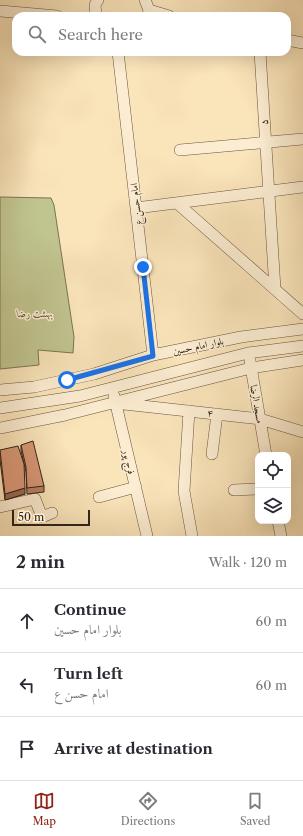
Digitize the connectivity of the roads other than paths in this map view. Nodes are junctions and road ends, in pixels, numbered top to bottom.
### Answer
1 (98, 0) edge
2 (0, 11) edge
3 (12, 12) edge
4 (96, 12) edge
5 (291, 41) edge
6 (303, 43) edge
7 (118, 56) edge
8 (260, 56) edge
9 (303, 139) edge
10 (265, 142) junction
11 (180, 150) dead end
12 (303, 187) edge
13 (268, 192) junction
14 (177, 203) junction
15 (136, 208) junction
16 (275, 289) junction
17 (303, 314) edge
18 (303, 329) edge
19 (303, 346) edge
20 (248, 353) junction
21 (153, 356) junction
22 (303, 360) edge
23 (251, 368) junction
24 (67, 380) junction
25 (112, 387) junction
26 (0, 390) edge
27 (72, 397) junction
28 (116, 403) junction
29 (0, 408) edge
30 (189, 411) junction
31 (216, 414) junction
32 (260, 419) junction
33 (0, 428) edge
34 (303, 432) edge
35 (266, 452) edge
36 (212, 454) dead end
37 (136, 487) junction
38 (255, 489) edge
39 (234, 490) dead end
40 (99, 497) dead end
41 (0, 507) edge
42 (52, 513) dead end
43 (279, 524) edge
44 (147, 536) edge
45 (192, 536) edge
46 (281, 536) edge

1 - 4 street
2 - 3 street
5 - 6 street
7 - 15 street, امام حسن ع
8 - 10 street, ۵
9 - 10 street
10 - 11 street
10 - 13 street, ۵
12 - 13 street
13 - 14 street
13 - 16 street, ۵
14 - 15 street
14 - 16 street
15 - 21 street, امام حسن ع
16 - 17 street
18 - 21 street, بلوار امام حسین
19 - 20 street, بلوار امام حسین
20 - 23 street, مسجد الرضا
20 - 25 street, بلوار امام حسین
21 - 24 street, بلوار امام حسین
22 - 23 street
23 - 28 street
23 - 32 street, مسجد الرضا
24 - 26 street, بلوار امام حسین
24 - 27 street
25 - 27 street, بلوار امام حسین
25 - 28 street, فرج پور
27 - 29 street, بلوار امام حسین
28 - 30 street, ۴
28 - 33 street
28 - 37 street, فرج پور
30 - 31 street, ۴
30 - 45 street
31 - 32 street, ۴
31 - 36 street
32 - 34 street, ۴
32 - 35 street, مسجد الرضا
37 - 40 street
37 - 44 street, فرج پور
38 - 39 street
41 - 42 street
43 - 46 street

